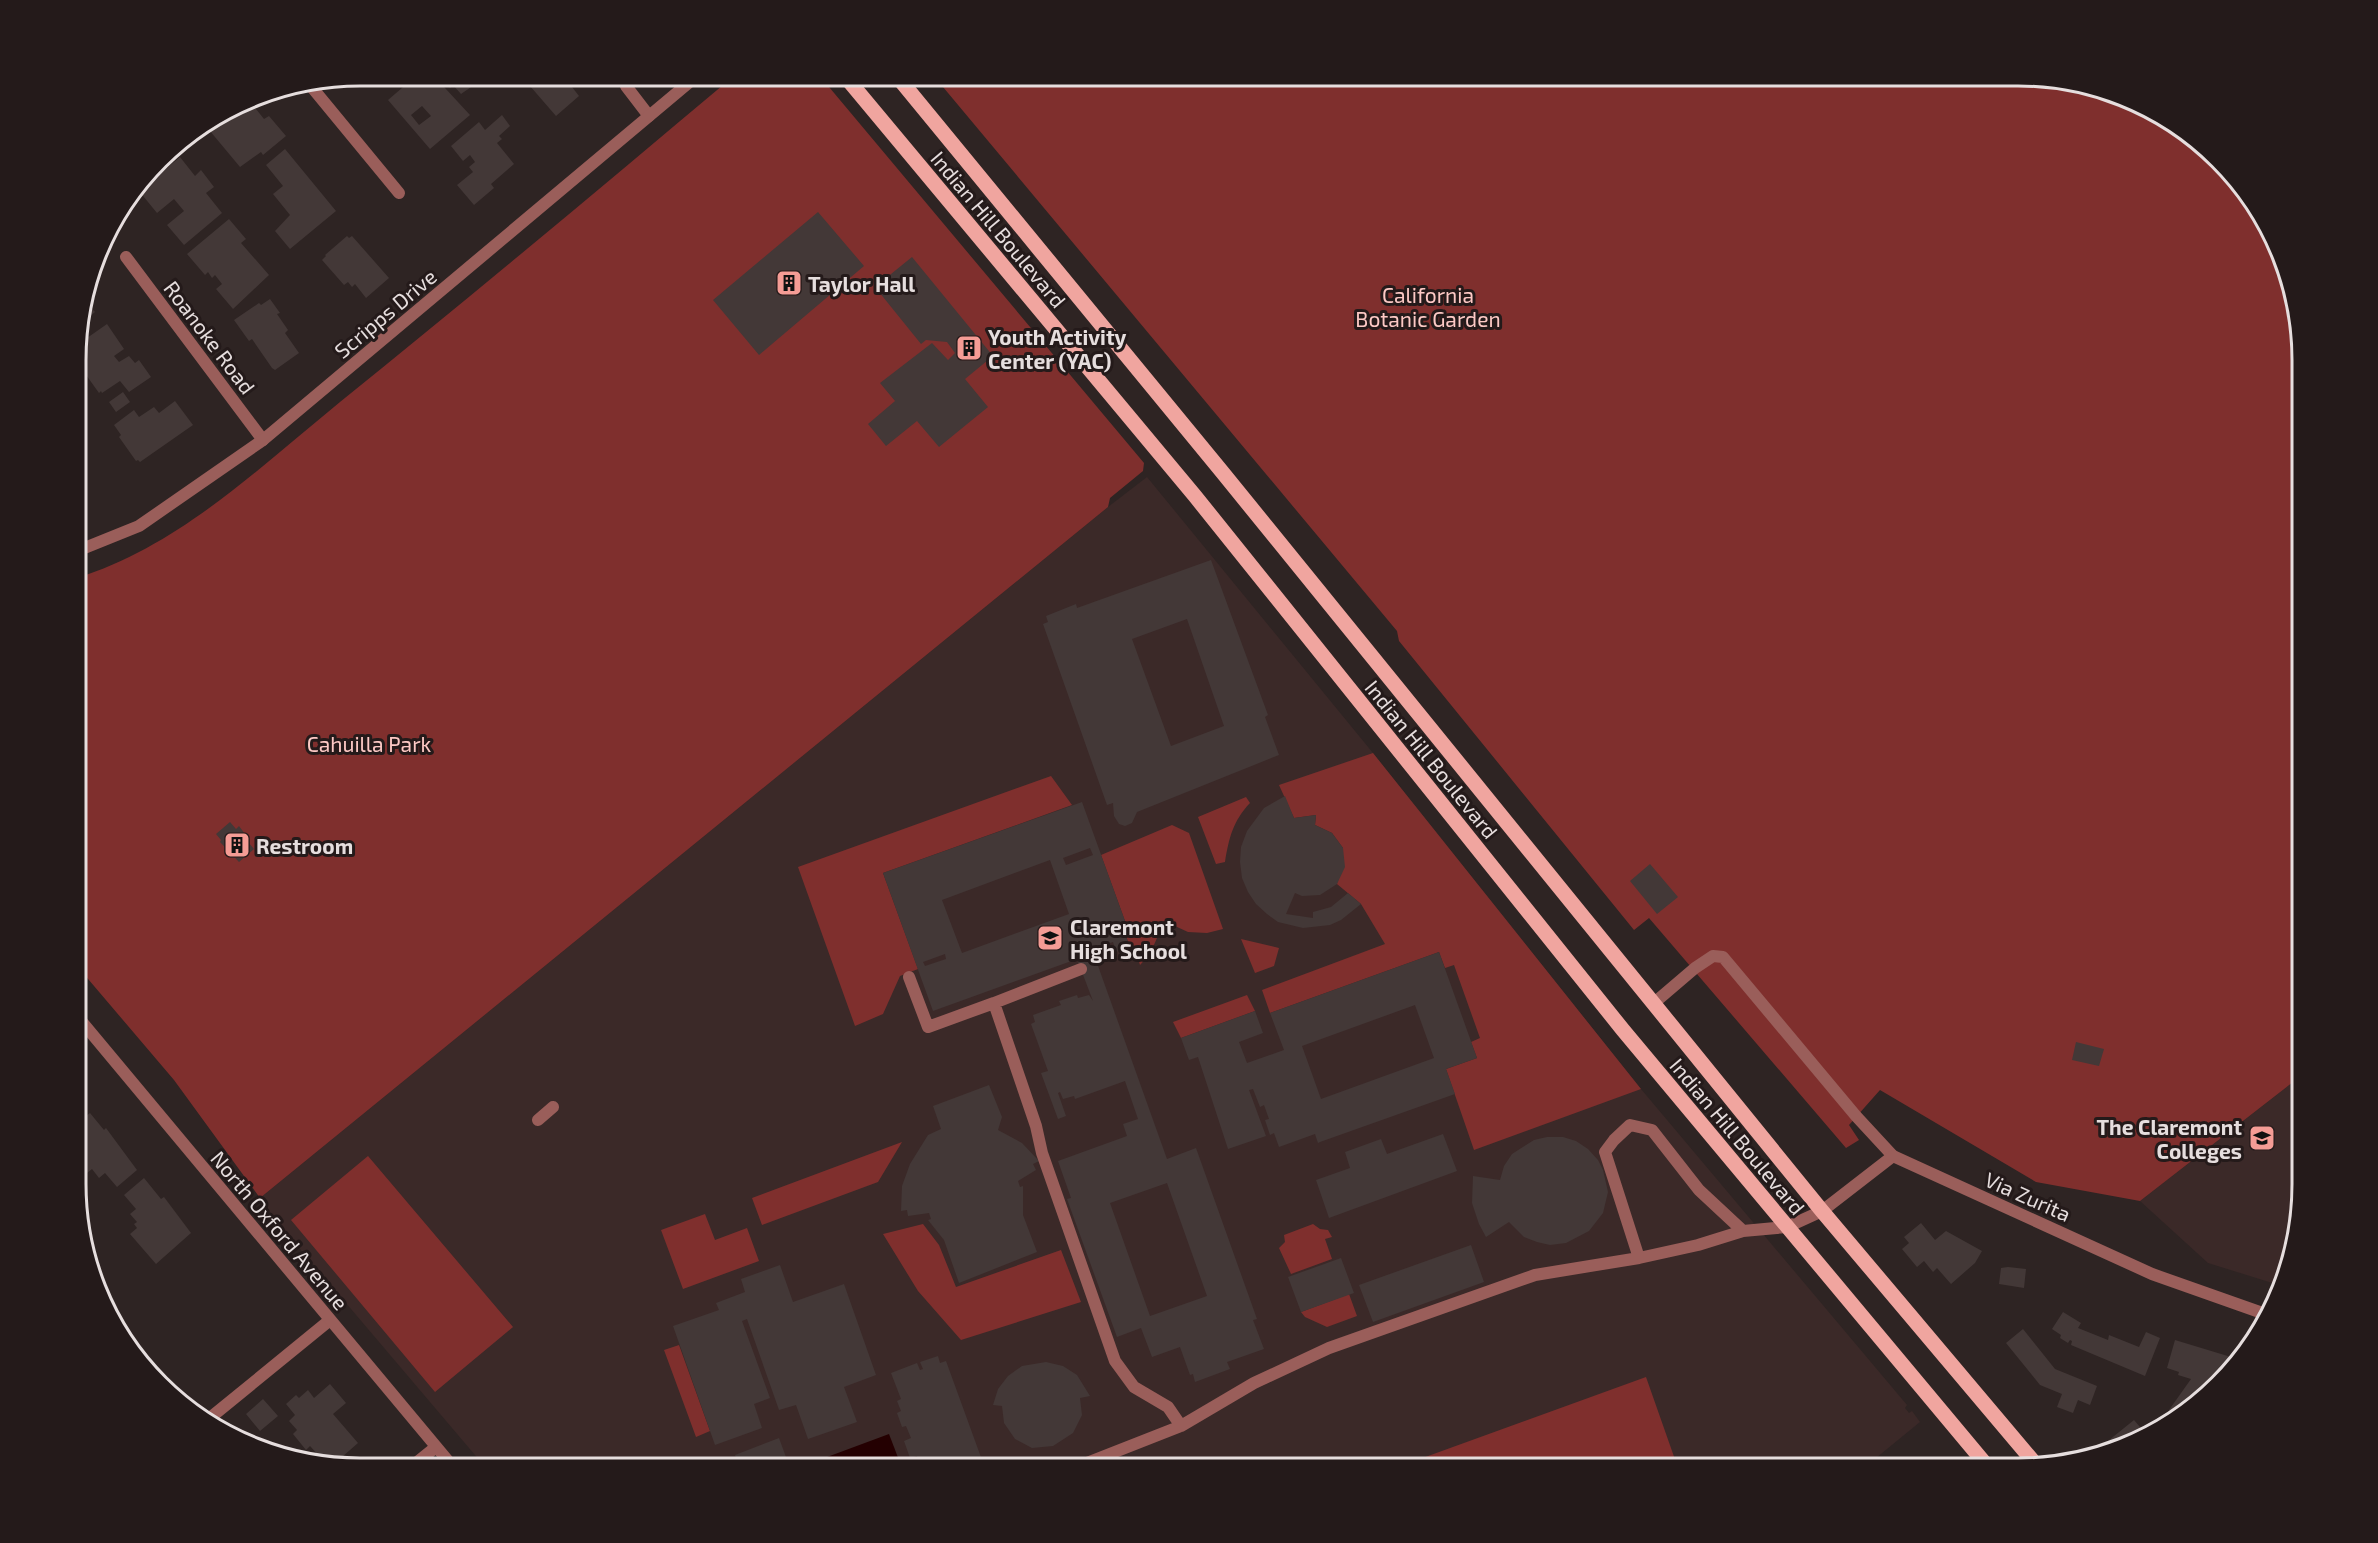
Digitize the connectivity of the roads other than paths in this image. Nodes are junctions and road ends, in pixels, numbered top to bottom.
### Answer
1 (626, 86) edge
2 (681, 86) edge
3 (853, 86) edge
4 (905, 86) edge
5 (314, 90) edge
6 (649, 116) junction
7 (399, 193) dead end
8 (126, 257) dead end
9 (263, 440) junction
10 (86, 547) edge
11 (1081, 969) dead end
12 (909, 977) dead end
13 (994, 1003) junction
14 (1654, 1003) junction
15 (86, 1027) edge
16 (553, 1107) dead end
17 (538, 1120) dead end
18 (1893, 1156) junction
19 (1822, 1211) junction
20 (1787, 1227) junction
21 (1743, 1231) junction
22 (1639, 1258) junction
23 (2260, 1312) edge
24 (330, 1320) junction
25 (214, 1415) edge
26 (1181, 1426) junction
27 (436, 1447) junction
28 (2030, 1457) edge
29 (422, 1458) edge
30 (445, 1458) edge
31 (1099, 1458) edge
32 (1980, 1458) edge

1 - 6 street
2 - 6 street, Scripps Drive
3 - 20 main road, Indian Hill Boulevard
4 - 14 main road, Indian Hill Boulevard
5 - 7 street
6 - 9 street, Scripps Drive
8 - 9 street, Roanoke Road
9 - 10 street, Scripps Drive
11 - 13 street
12 - 13 street
13 - 26 street
14 - 18 street
14 - 19 main road, Indian Hill Boulevard
15 - 24 street, North Oxford Avenue
16 - 17 street
18 - 19 street
18 - 23 street, Via Zurita
19 - 20 street
19 - 28 main road, Indian Hill Boulevard
20 - 21 street
20 - 32 main road, Indian Hill Boulevard
21 - 22 street
21 - 22 street
22 - 26 street
24 - 25 street
24 - 27 street, North Oxford Avenue
26 - 31 street
27 - 29 street
27 - 30 street, North Oxford Avenue

